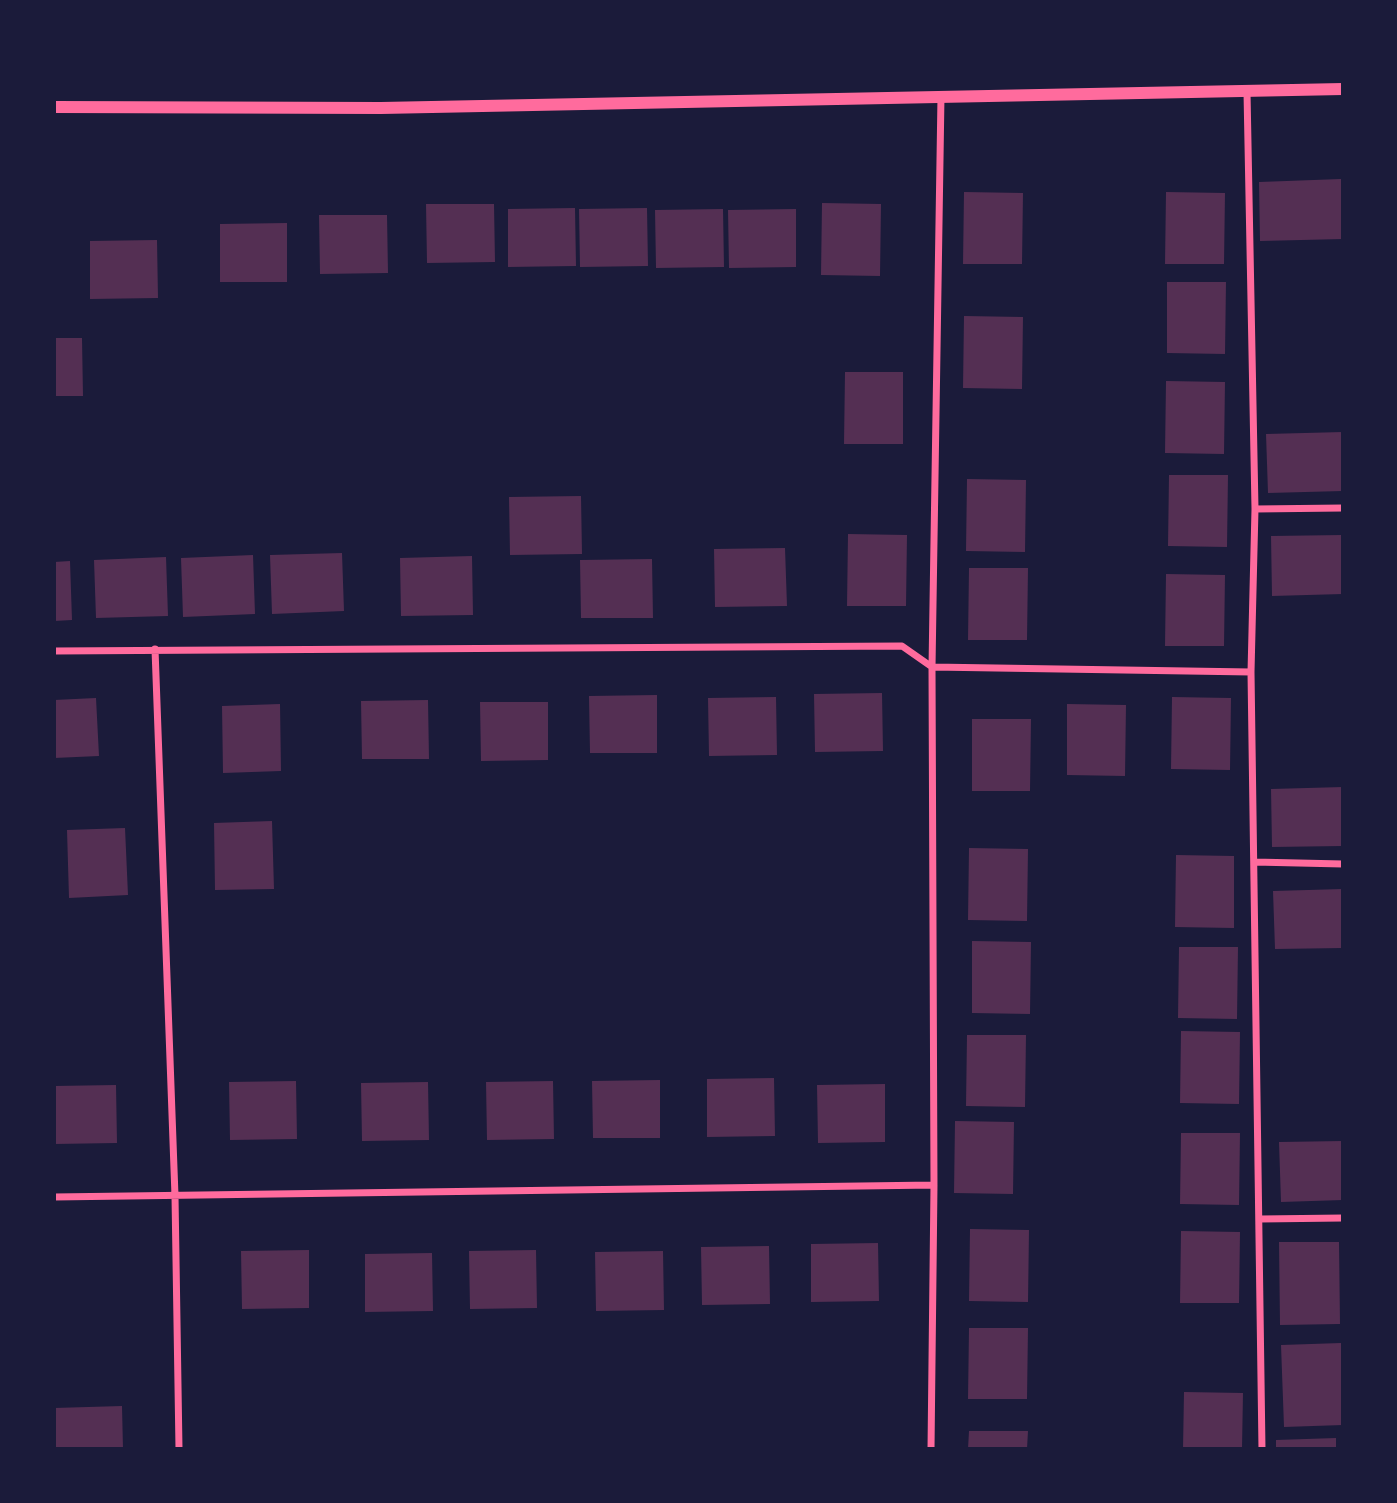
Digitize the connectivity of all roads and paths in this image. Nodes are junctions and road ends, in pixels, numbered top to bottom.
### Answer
1 (1343, 89) edge
2 (1247, 92) junction
3 (942, 96) junction
4 (54, 107) edge
5 (1343, 508) edge
6 (1255, 509) junction
7 (155, 649) junction
8 (54, 651) edge
9 (932, 667) junction
10 (1251, 672) junction
11 (1254, 862) junction
12 (1343, 864) edge
13 (934, 1185) junction
14 (175, 1196) junction
15 (54, 1198) edge
16 (1343, 1218) edge
17 (1260, 1219) junction
18 (180, 1449) edge
19 (931, 1449) edge
20 (1262, 1449) edge

1 - 2 street
2 - 3 street
2 - 6 street
3 - 4 street
3 - 9 street
5 - 6 street
6 - 10 street
7 - 8 street
7 - 9 street
7 - 14 street
9 - 10 street
9 - 13 street
10 - 11 street
11 - 12 street
11 - 17 street
13 - 14 street
13 - 19 street
14 - 15 street
14 - 18 street
16 - 17 street
17 - 20 street

